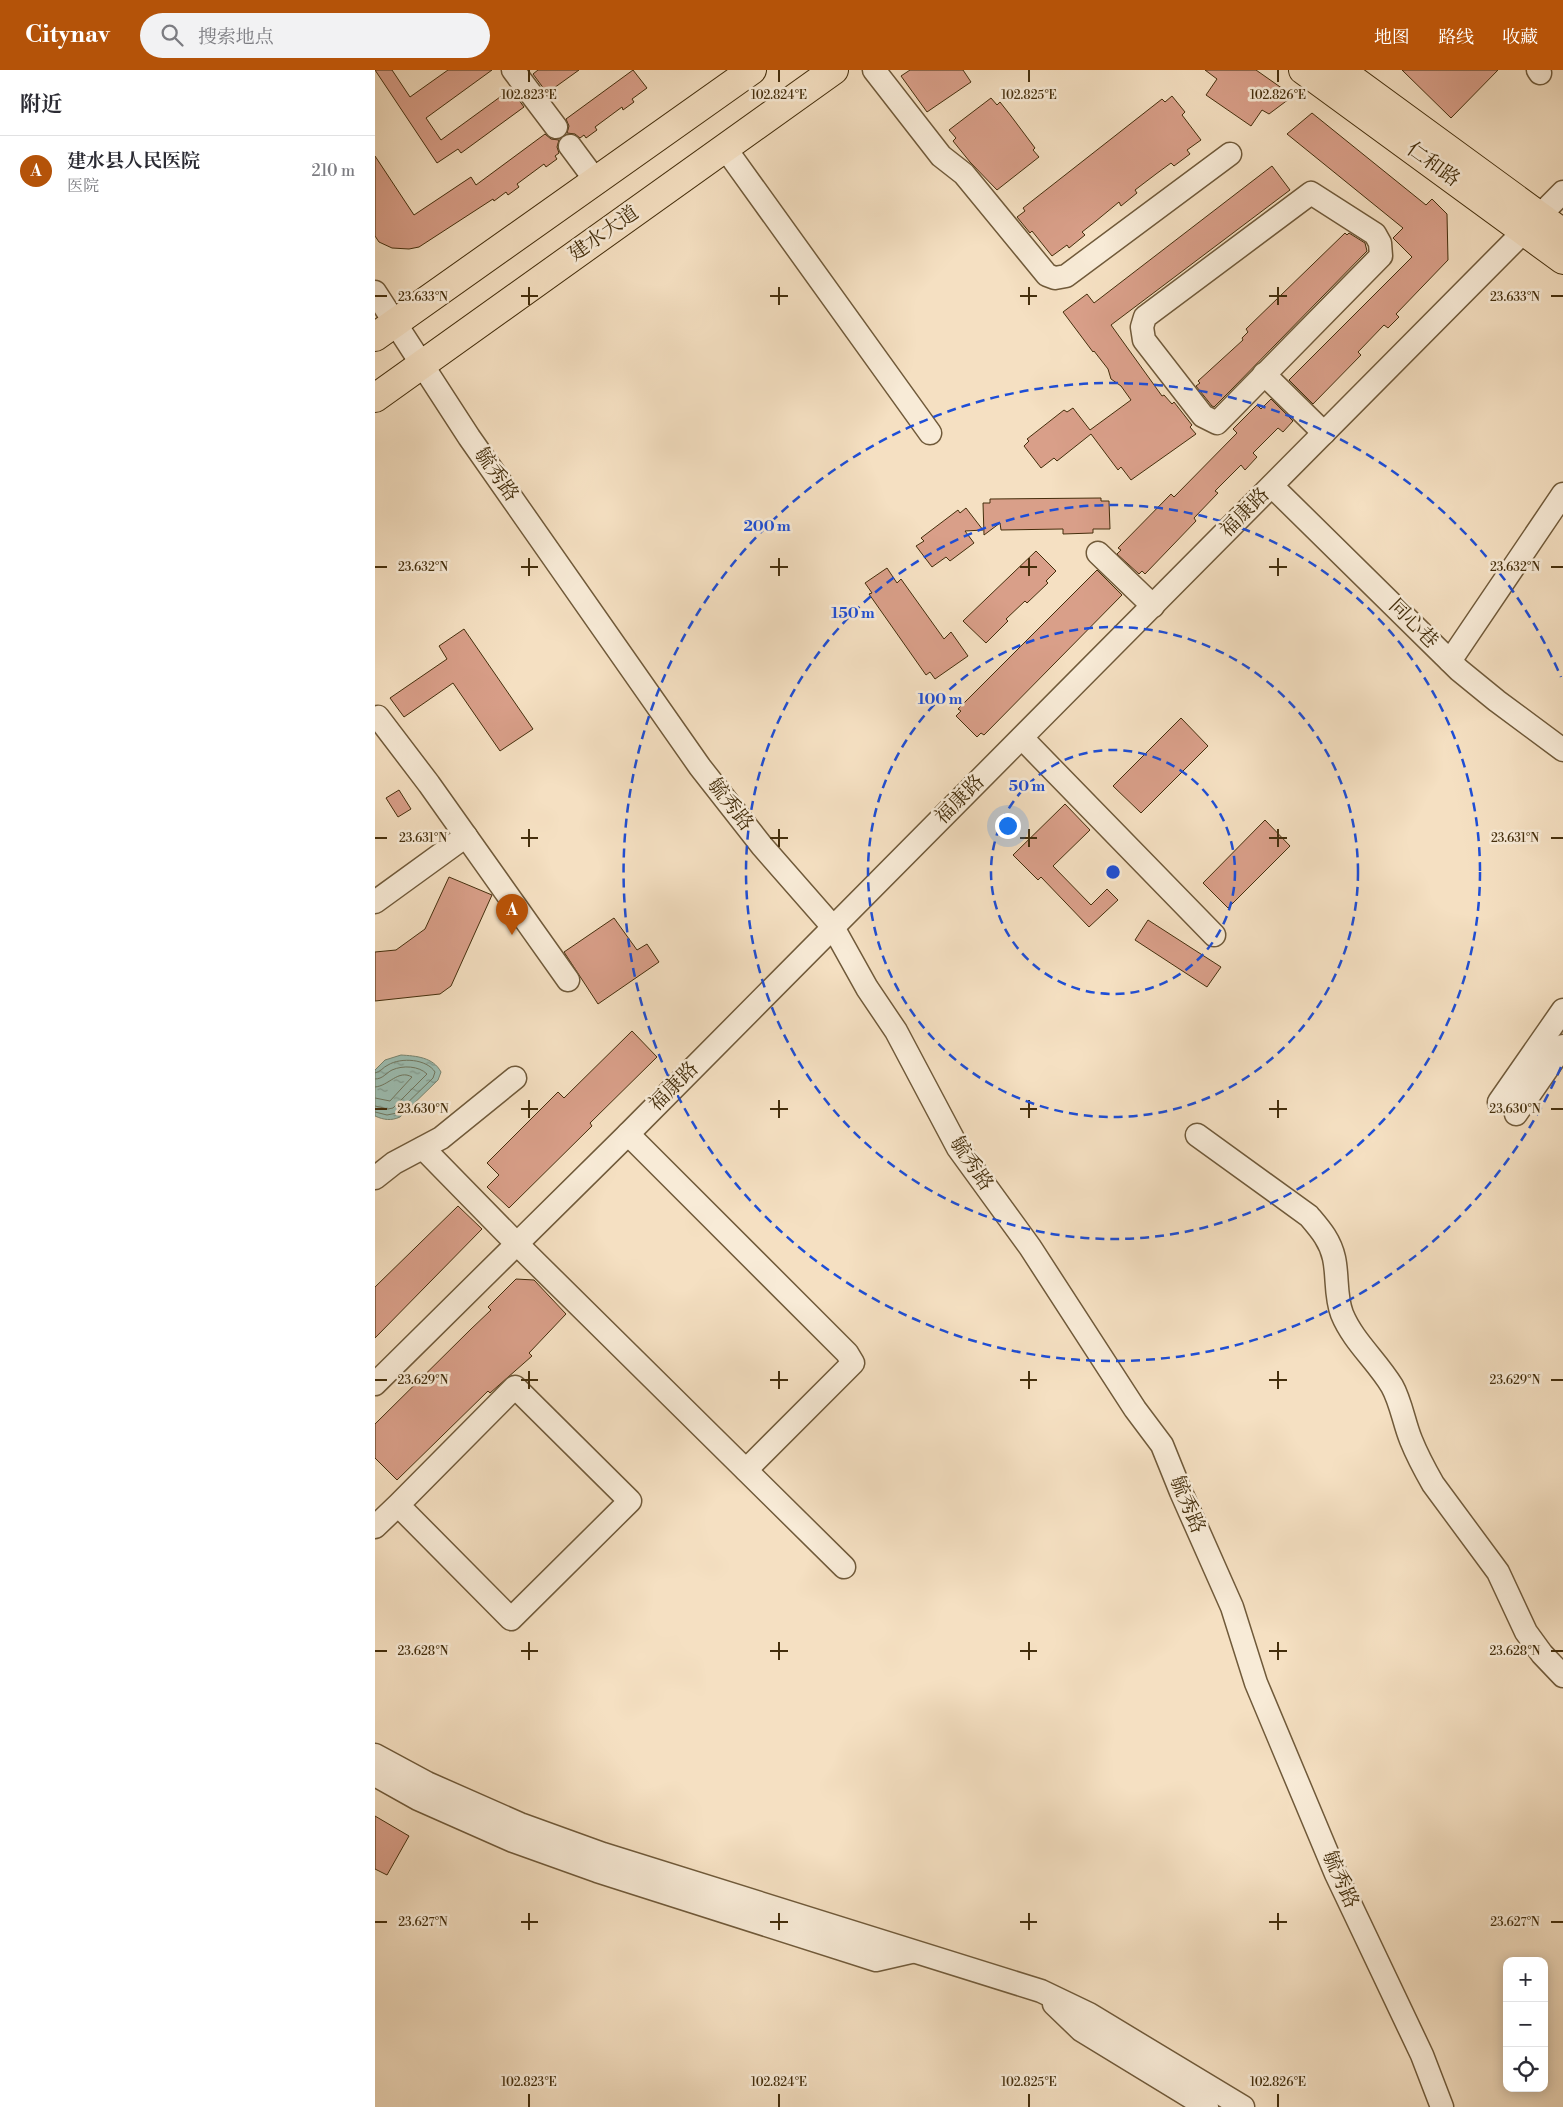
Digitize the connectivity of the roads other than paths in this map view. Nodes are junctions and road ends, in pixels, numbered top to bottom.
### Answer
1 (513, 70) edge
2 (752, 70) edge
3 (834, 70) edge
4 (874, 70) edge
5 (1303, 70) edge
6 (1340, 70) edge
7 (555, 127) dead end
8 (569, 146) dead end
9 (725, 148) junction
10 (1230, 154) dead end
11 (596, 181) junction
12 (1563, 192) edge
13 (1532, 224) junction
14 (1563, 233) edge
15 (1563, 260) edge
16 (375, 292) edge
17 (385, 330) edge
18 (422, 364) junction
19 (1264, 374) junction
20 (375, 398) edge
21 (930, 433) dead end
22 (1324, 433) junction
23 (1272, 486) junction
24 (1563, 494) edge
25 (1098, 553) dead end
26 (1153, 606) junction
27 (1450, 661) junction
28 (375, 718) edge
29 (1022, 738) junction
30 (1563, 750) edge
31 (466, 836) junction
32 (375, 902) edge
33 (833, 927) junction
34 (1214, 935) dead end
35 (568, 980) dead end
36 (1563, 1010) edge
37 (1563, 1046) edge
38 (515, 1078) dead end
39 (628, 1134) junction
40 (1197, 1135) dead end
41 (423, 1148) junction
42 (375, 1178) edge
43 (517, 1244) junction
44 (375, 1384) edge
45 (746, 1470) junction
46 (397, 1505) junction
47 (375, 1527) edge
48 (844, 1567) dead end
49 (1563, 1676) edge
50 (375, 1755) edge
51 (375, 1775) edge
52 (912, 1952) junction
53 (1041, 1991) junction
54 (1207, 2107) edge
55 (1243, 2107) edge
56 (1442, 2107) edge

1 - 7 street
2 - 11 main road
3 - 9 main road, 建水大道
4 - 10 street
5 - 13 main road, 仁和路
6 - 13 main road, 仁和路
8 - 11 street
9 - 18 main road, 建水大道
9 - 21 street
11 - 17 main road
12 - 13 street, 福康路
13 - 14 main road, 仁和路
13 - 15 main road, 仁和路
13 - 22 street, 福康路
16 - 17 street, 毓秀路
17 - 18 street, 毓秀路
18 - 20 main road, 建水大道
18 - 33 street, 毓秀路
19 - 19 street
19 - 22 street
22 - 23 street, 福康路
23 - 26 street, 福康路
23 - 27 street, 同心巷
24 - 27 street
25 - 26 street
26 - 29 street, 福康路
27 - 30 street, 同心巷
28 - 31 street
29 - 33 street, 福康路
29 - 34 street
31 - 32 street
31 - 35 street
33 - 39 street, 福康路
33 - 56 street, 毓秀路
36 - 37 street
38 - 41 street
39 - 43 street, 福康路
39 - 45 street
40 - 49 street
41 - 42 street
41 - 43 street
43 - 44 street, 福康路
43 - 45 street
45 - 48 street
46 - 46 street
46 - 47 street
50 - 52 street
51 - 52 street
52 - 53 street
53 - 54 street
53 - 55 street

